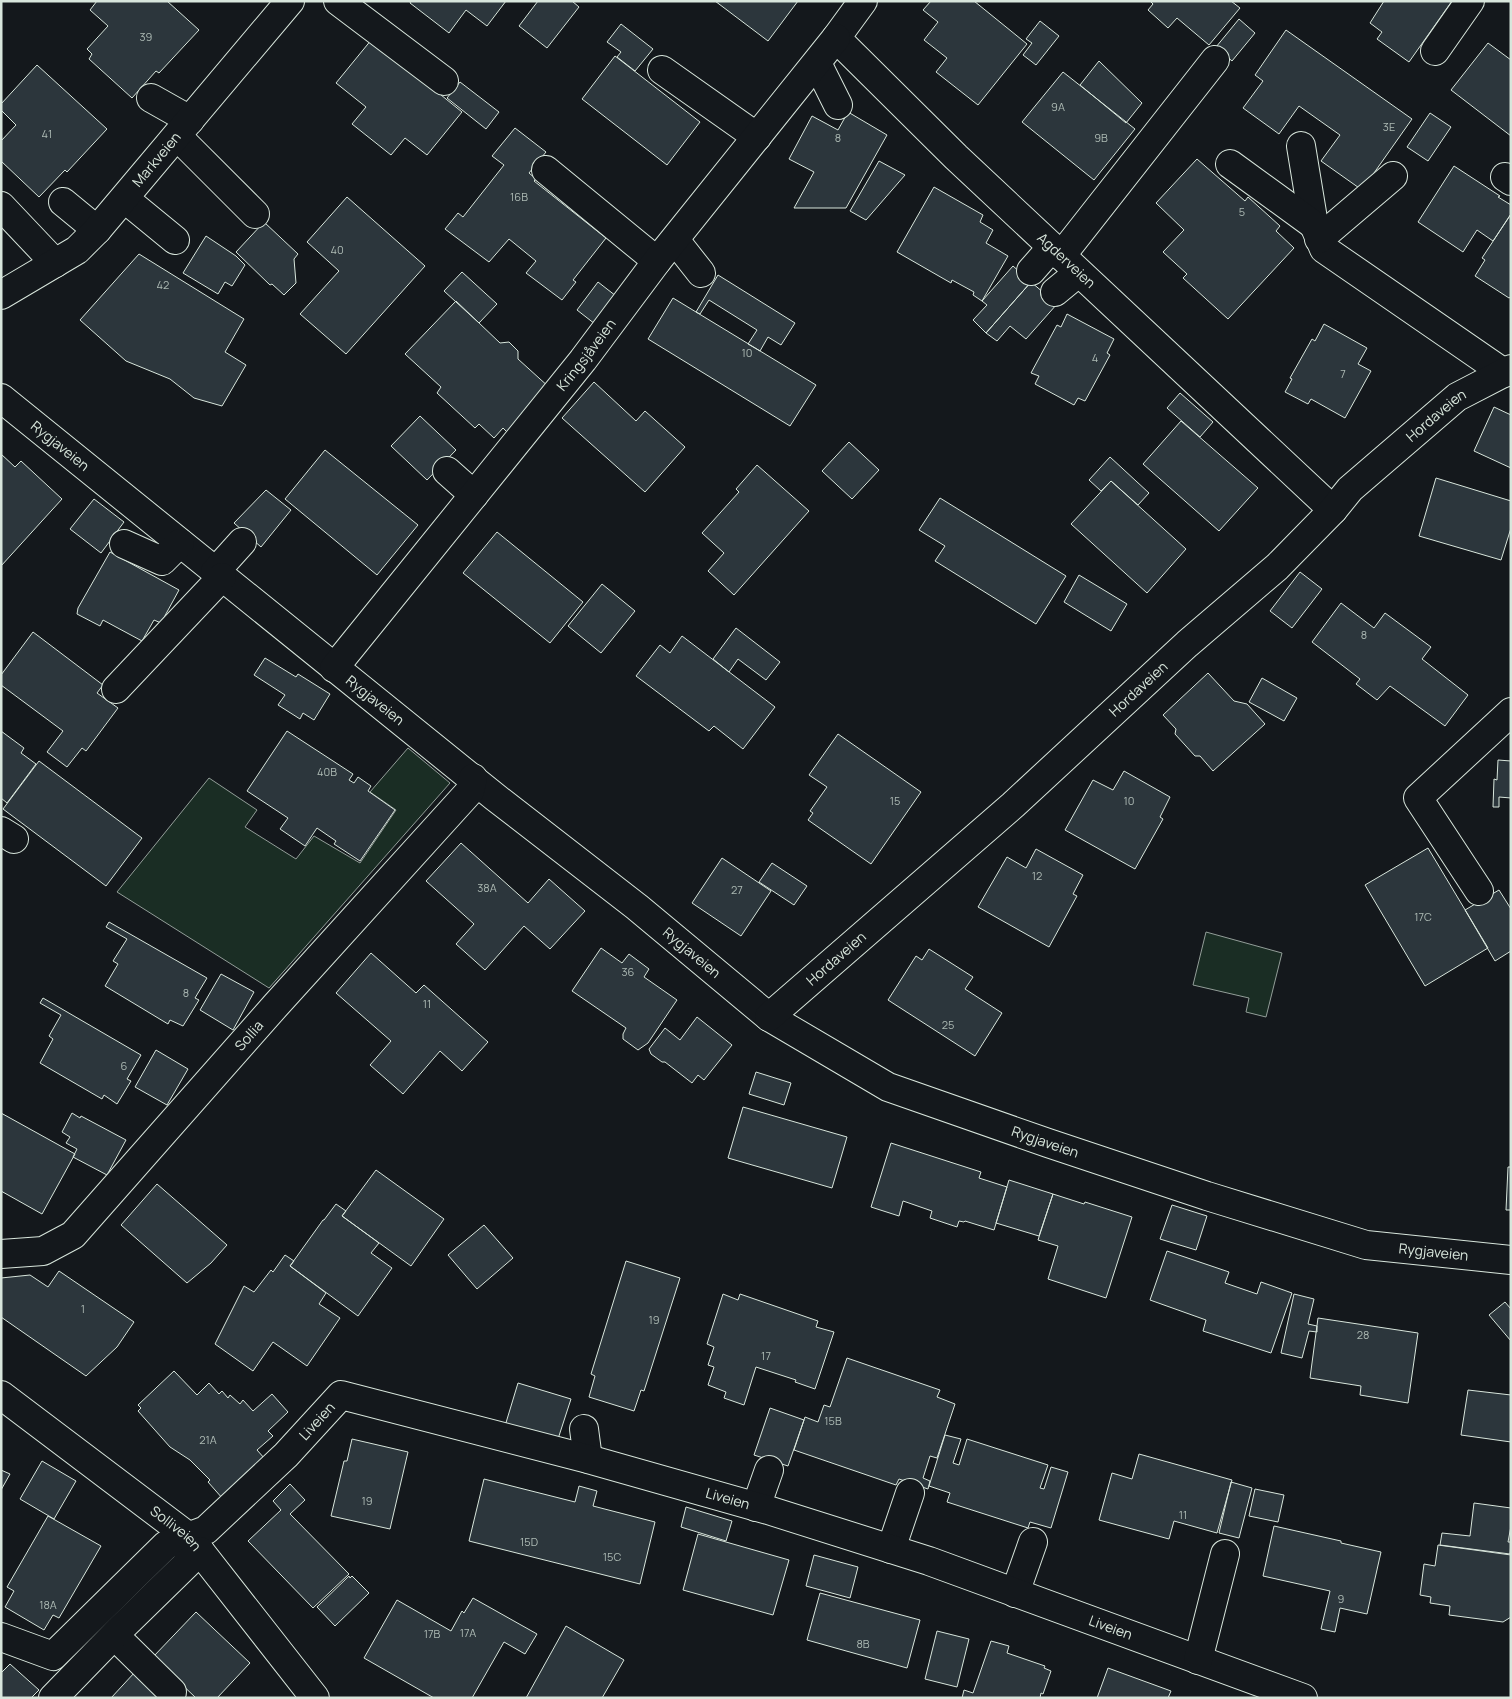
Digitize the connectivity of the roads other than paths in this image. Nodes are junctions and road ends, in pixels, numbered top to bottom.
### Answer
1 (338, 1) edge
2 (862, 1) edge
3 (1470, 1) edge
4 (281, 4) edge
5 (836, 38) junction
6 (1435, 51) dead end
7 (1215, 60) dead end
8 (817, 63) junction
9 (662, 70) dead end
10 (444, 82) dead end
11 (151, 98) dead end
12 (838, 105) dead end
13 (184, 128) junction
14 (757, 137) junction
15 (1301, 146) dead end
16 (1230, 164) dead end
17 (546, 170) dead end
18 (1393, 176) dead end
19 (125, 199) junction
20 (63, 202) dead end
21 (1, 206) edge
22 (255, 214) dead end
23 (97, 230) junction
24 (1317, 232) junction
25 (175, 240) dead end
26 (675, 240) junction
27 (1064, 259) junction
28 (657, 261) junction
29 (55, 263) junction
30 (1031, 271) dead end
31 (701, 273) dead end
32 (1055, 292) dead end
33 (1, 294) edge
34 (1507, 371) edge
35 (1, 398) edge
36 (446, 471) dead end
37 (474, 495) junction
38 (1333, 510) junction
39 (242, 542) dead end
40 (180, 543) junction
41 (124, 544) dead end
42 (218, 575) junction
43 (334, 668) junction
44 (116, 689) dead end
45 (1511, 712) edge
46 (473, 778) junction
47 (1479, 891) dead end
48 (769, 1018) junction
49 (1, 1254) edge
50 (1511, 1260) edge
51 (1, 1395) edge
52 (584, 1429) dead end
53 (588, 1459) junction
54 (769, 1470) dead end
55 (910, 1493) dead end
56 (756, 1507) junction
57 (1033, 1542) dead end
58 (194, 1544) junction
59 (891, 1549) junction
60 (1224, 1554) dead end
61 (1016, 1593) junction
62 (115, 1636) junction
63 (1, 1637) edge
64 (1198, 1660) junction
65 (172, 1692) dead end
66 (53, 1698) edge
67 (314, 1698) edge
68 (1303, 1698) edge

1 - 10 street
2 - 5 street
3 - 6 street
4 - 13 street, Markveien
5 - 8 street, Kringsjåveien
5 - 27 street, Agderveien
7 - 27 street
8 - 12 street
8 - 14 street, Kringsjåveien
9 - 14 street
11 - 13 street
13 - 19 street, Markveien
13 - 22 street
14 - 26 street, Kringsjåveien
15 - 24 street
16 - 24 street
17 - 28 street
18 - 24 street
19 - 23 street, Markveien
19 - 25 street
20 - 23 street
21 - 29 street
23 - 29 street, Markveien
24 - 34 street
26 - 28 street, Kringsjåveien
26 - 31 street
27 - 30 street
27 - 32 street
27 - 38 street, Agderveien
28 - 37 street, Kringsjåveien
29 - 33 street, Markveien
34 - 38 street, Hordaveien
35 - 40 street, Rygjaveien
36 - 37 street
37 - 43 street, Kringsjåveien
38 - 48 street, Hordaveien
39 - 42 street
40 - 41 street
40 - 42 street, Rygjaveien
42 - 43 street, Rygjaveien
42 - 44 street
43 - 46 street, Rygjaveien
45 - 47 street
46 - 48 street, Rygjaveien
46 - 49 street, Sollia
48 - 50 street, Rygjaveien
51 - 58 street, Solliveien
52 - 53 street
53 - 56 street, Liveien
53 - 58 street, Liveien
54 - 56 street
55 - 59 street
56 - 59 street, Liveien
57 - 61 street
58 - 62 street
58 - 63 street
58 - 67 street, Solliveien
59 - 61 street, Liveien
60 - 64 street
61 - 64 street, Liveien
62 - 65 street
62 - 66 street
64 - 68 street, Liveien

